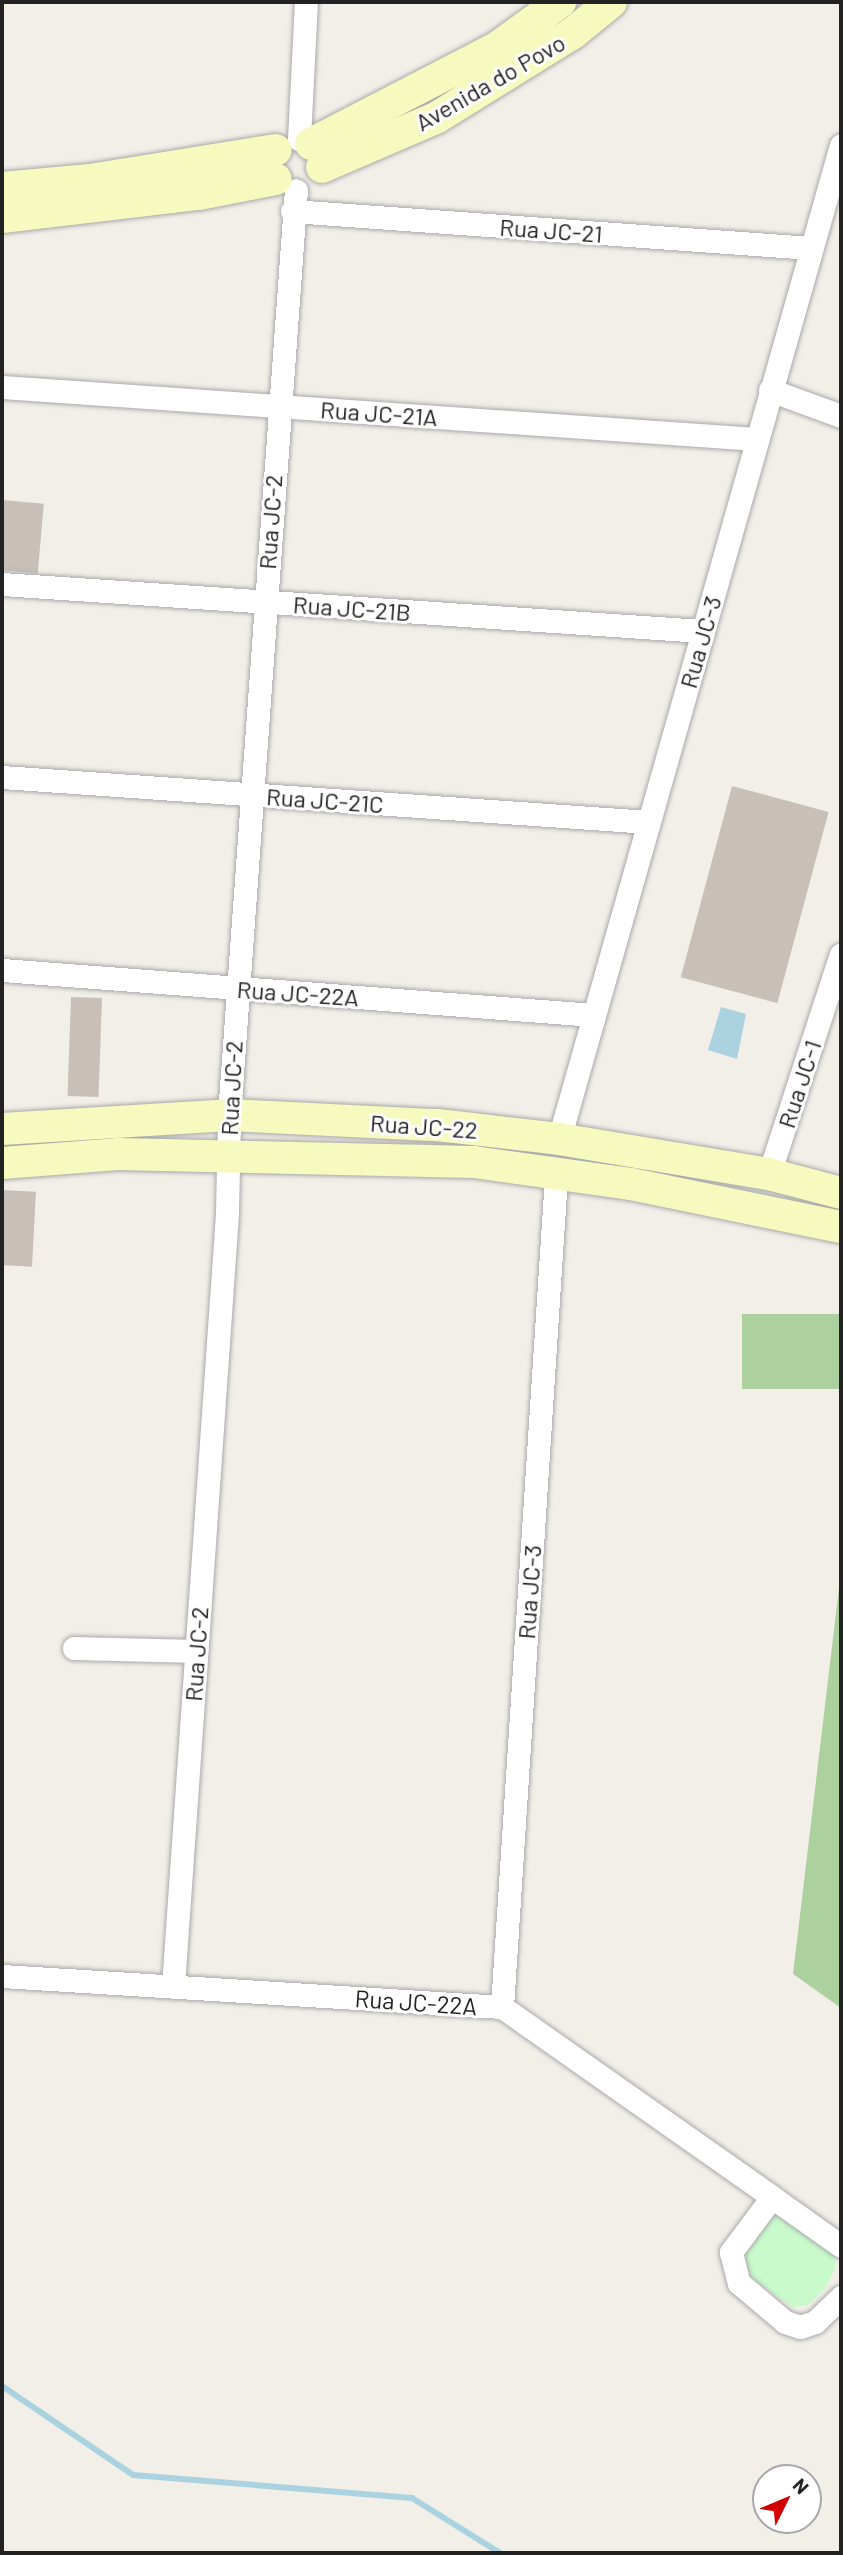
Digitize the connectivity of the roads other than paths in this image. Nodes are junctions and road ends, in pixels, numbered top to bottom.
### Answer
1 (306, 2) edge
2 (611, 2) edge
3 (546, 5) edge
4 (841, 145) edge
5 (296, 169) junction
6 (2, 188) edge
7 (2, 217) edge
8 (811, 248) junction
9 (2, 387) edge
10 (771, 390) junction
11 (278, 406) junction
12 (841, 416) edge
13 (757, 439) junction
14 (2, 584) edge
15 (264, 602) junction
16 (703, 631) junction
17 (2, 777) edge
18 (251, 795) junction
19 (648, 822) junction
20 (841, 954) edge
21 (2, 970) edge
22 (237, 988) junction
23 (594, 1015) junction
24 (229, 1115) junction
25 (2, 1129) edge
26 (559, 1139) junction
27 (228, 1155) junction
28 (2, 1163) edge
29 (769, 1174) junction
30 (556, 1176) junction
31 (841, 1193) edge
32 (841, 1227) edge
33 (74, 1648) dead end
34 (196, 1651) junction
35 (2, 1976) edge
36 (173, 1986) junction
37 (502, 2007) junction
38 (772, 2197) junction
39 (841, 2246) edge
40 (841, 2297) edge

1 - 5 street, Rua JC-2
2 - 5 main road, Avenida do Povo
3 - 5 main road, Avenida do Povo
4 - 8 street, Rua JC-3
5 - 6 main road, Avenida do Povo
5 - 7 main road, Avenida do Povo
5 - 8 street, Rua JC-21
5 - 11 street, Rua JC-2
8 - 10 street, Rua JC-3
9 - 11 street, Rua JC-21A
10 - 12 street
10 - 13 street, Rua JC-3
11 - 13 street, Rua JC-21A
11 - 15 street, Rua JC-2
13 - 16 street, Rua JC-3
14 - 15 street, Rua JC-21B
15 - 16 street, Rua JC-21B
15 - 18 street, Rua JC-2
16 - 19 street, Rua JC-3
17 - 18 street, Rua JC-21C
18 - 19 street, Rua JC-21C
18 - 22 street, Rua JC-2
19 - 23 street, Rua JC-3
20 - 29 street, Rua JC-1
21 - 22 street, Rua JC-22A
22 - 23 street, Rua JC-22A
22 - 24 street, Rua JC-2
23 - 26 street, Rua JC-3
24 - 25 main road, Rua JC-22
24 - 26 main road, Rua JC-22
24 - 27 street, Rua JC-2
26 - 29 main road, Rua JC-22
27 - 28 main road, Rua JC-22
27 - 30 main road, Rua JC-22
27 - 34 street, Rua JC-2
29 - 31 main road, Rua JC-22
30 - 32 main road, Rua JC-22
30 - 37 street, Rua JC-3
33 - 34 street
34 - 36 street, Rua JC-2
35 - 36 street, Rua JC-22A
36 - 37 street, Rua JC-22A
37 - 38 street, Rua JC-22A
38 - 39 street, Rua JC-22A
38 - 40 street

